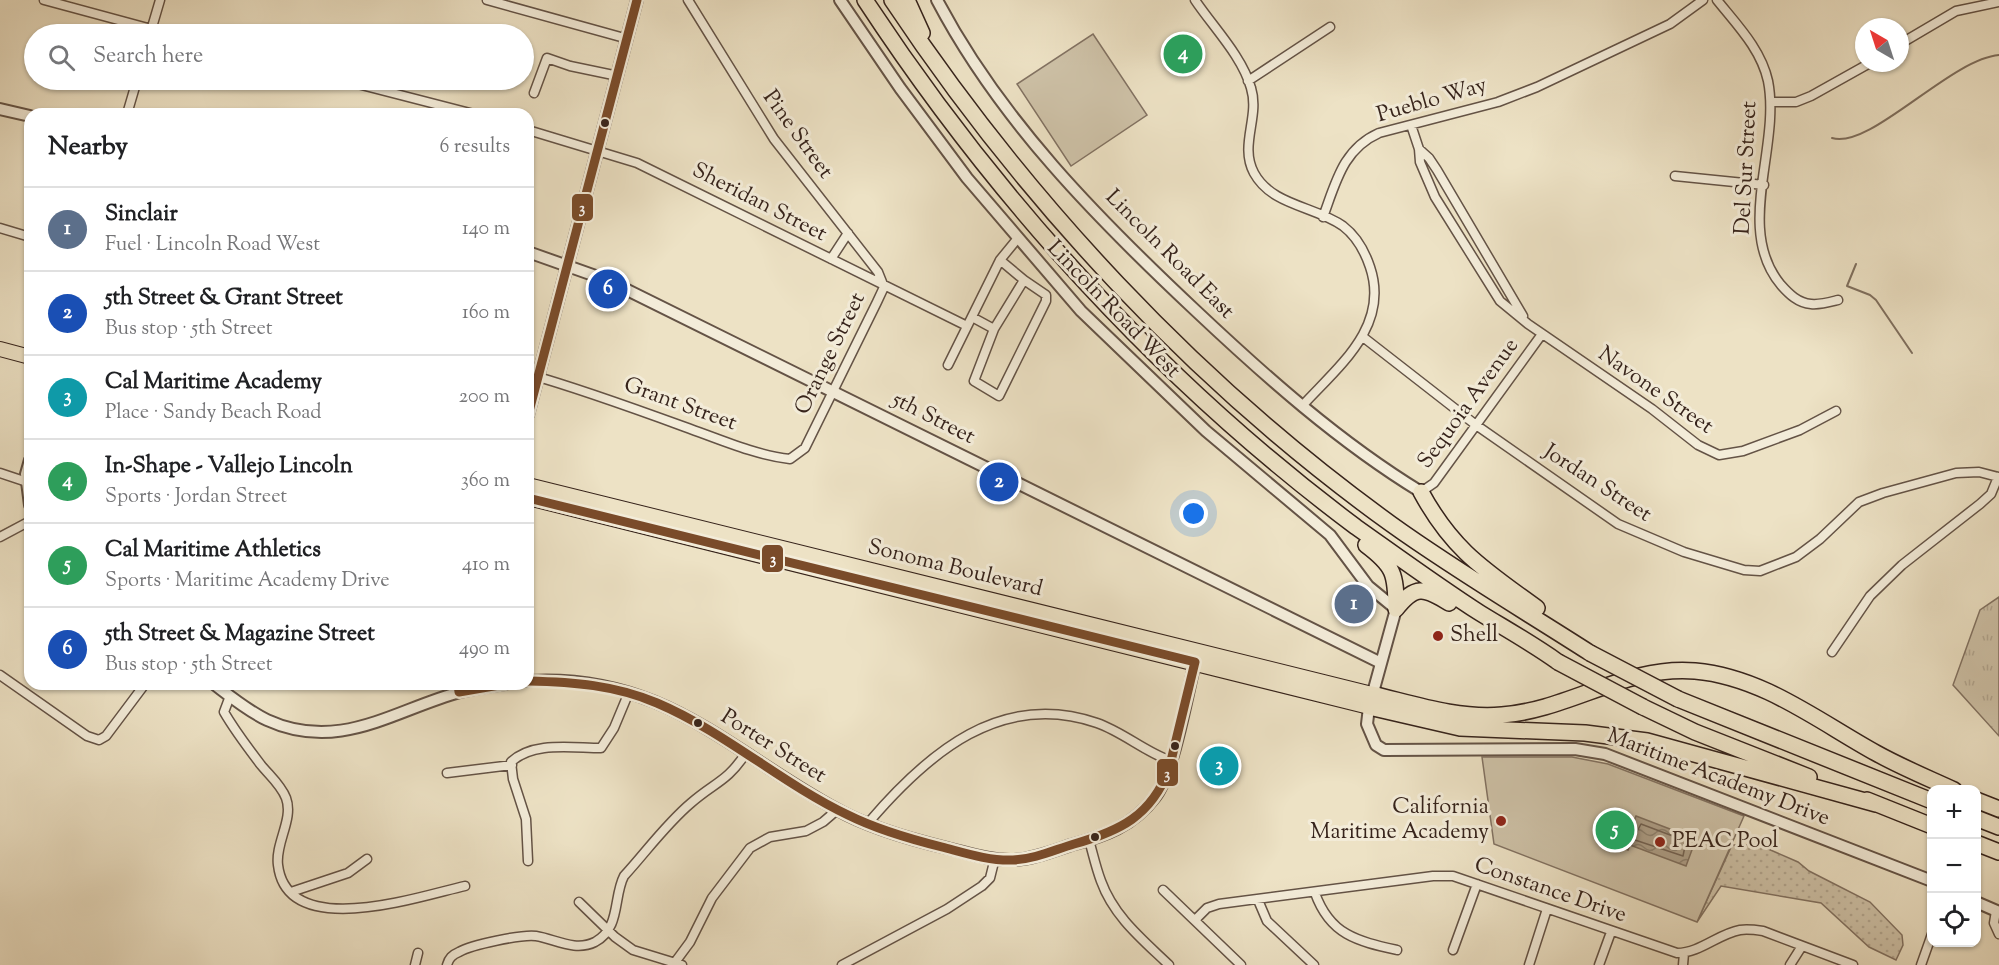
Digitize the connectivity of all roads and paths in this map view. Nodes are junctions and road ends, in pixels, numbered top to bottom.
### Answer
1 (44, 0) edge
2 (160, 0) edge
3 (487, 0) edge
4 (637, 0) edge
5 (688, 0) edge
6 (840, 0) edge
7 (865, 0) edge
8 (892, 0) edge
9 (907, 0) edge
10 (937, 0) edge
11 (1195, 0) edge
12 (1703, 0) edge
13 (1718, 0) edge
14 (1999, 2) edge
15 (124, 24) edge
16 (153, 24) edge
17 (1330, 27) dead end
18 (628, 39) junction
19 (1909, 39) edge
20 (928, 53) junction
21 (1855, 71) edge
22 (618, 76) junction
23 (1248, 81) junction
24 (134, 90) edge
25 (381, 90) edge
26 (534, 93) dead end
27 (1771, 102) junction
28 (130, 108) edge
29 (451, 108) edge
30 (0, 109) edge
31 (24, 115) edge
32 (1411, 125) junction
33 (534, 132) edge
34 (1419, 149) junction
35 (599, 150) junction
36 (1675, 176) dead end
37 (1764, 185) junction
38 (1323, 217) junction
39 (0, 228) edge
40 (848, 233) junction
41 (24, 235) edge
42 (1018, 238) junction
43 (534, 254) edge
44 (831, 259) junction
45 (1000, 260) junction
46 (568, 264) junction
47 (1024, 280) junction
48 (884, 287) junction
49 (1838, 300) dead end
50 (972, 317) junction
51 (1528, 324) junction
52 (967, 326) junction
53 (994, 329) junction
54 (1542, 334) junction
55 (1363, 337) junction
56 (0, 349) edge
57 (24, 355) edge
58 (948, 365) dead end
59 (534, 373) edge
60 (534, 376) edge
61 (834, 390) junction
62 (1303, 405) junction
63 (1836, 411) dead end
64 (1476, 425) junction
65 (811, 436) joint
66 (1269, 456) junction
67 (0, 473) edge
68 (1998, 476) edge
69 (24, 481) edge
70 (534, 487) edge
71 (1421, 492) junction
72 (534, 499) edge
73 (24, 524) edge
74 (0, 537) edge
75 (1396, 609) junction
76 (1534, 645) junction
77 (1832, 652) dead end
78 (1590, 653) junction
79 (1196, 656) junction
80 (1381, 663) junction
81 (0, 675) edge
82 (534, 681) edge
83 (140, 690) edge
84 (222, 690) edge
85 (454, 690) edge
86 (629, 692) junction
87 (230, 696) junction
88 (1370, 701) junction
89 (746, 753) junction
90 (1171, 761) junction
91 (512, 765) junction
92 (447, 774) dead end
93 (1945, 785) edge
94 (1927, 799) edge
95 (1981, 802) edge
96 (1876, 804) junction
97 (1999, 809) edge
98 (837, 810) junction
99 (1981, 820) edge
100 (868, 822) junction
101 (1927, 824) edge
102 (1999, 827) edge
103 (1089, 840) junction
104 (1981, 845) edge
105 (1999, 852) edge
106 (995, 858) junction
107 (368, 859) dead end
108 (528, 861) dead end
109 (1927, 879) edge
110 (1477, 884) junction
111 (465, 886) dead end
112 (1163, 890) dead end
113 (291, 892) junction
114 (1315, 893) junction
115 (1258, 900) junction
116 (579, 902) dead end
117 (1981, 904) edge
118 (1547, 909) junction
119 (1998, 912) edge
120 (1195, 920) junction
121 (607, 930) junction
122 (1611, 932) junction
123 (1999, 934) edge
124 (1802, 945) junction
125 (1927, 947) edge
126 (1397, 950) dead end
127 (1453, 950) dead end
128 (418, 953) dead end
129 (1684, 953) junction
130 (676, 964) edge
131 (1166, 964) edge
132 (415, 965) edge
133 (447, 965) edge
134 (842, 965) edge
135 (1241, 965) edge
136 (1314, 965) edge
137 (1529, 965) edge
138 (1599, 965) edge
139 (1683, 965) edge
140 (1790, 965) edge
141 (1852, 965) edge
142 (1921, 965) edge

1 - 15 street
2 - 16 street
3 - 18 street
4 - 18 street
5 - 40 street, Pine Street
6 - 42 street, Lincoln Road West
7 - 66 highway
8 - 20 highway
9 - 20 highway
10 - 62 street, Lincoln Road East
11 - 23 street
12 - 32 street, Pueblo Way
13 - 27 street, Del Sur Street
14 - 19 street
17 - 23 street
18 - 22 street
20 - 78 highway
21 - 27 street
22 - 26 street
22 - 35 street
23 - 38 street
24 - 28 street
25 - 29 street
27 - 37 street, Del Sur Street
30 - 31 street
32 - 34 street, Navone Street
32 - 38 street, Pueblo Way
33 - 35 street, Sheridan Street
34 - 51 street, Navone Street
34 - 51 street, Navone Street
35 - 44 street, Sheridan Street
35 - 46 street
36 - 37 street
37 - 49 street, Del Sur Street
38 - 55 street
39 - 41 street
40 - 44 street
40 - 48 street, Pine Street
42 - 45 street
42 - 75 street, Lincoln Road West
43 - 46 street, 5th Street
44 - 48 street, Sheridan Street
45 - 47 street
45 - 50 street
46 - 59 street
46 - 61 street, 5th Street
47 - 53 street
47 - 53 street
48 - 52 street, Sheridan Street
48 - 61 street, Orange Street
50 - 52 street
50 - 53 street
51 - 54 street, Navone Street
52 - 58 street
54 - 63 street, Navone Street
54 - 64 street, Sequoia Avenue
55 - 62 street
55 - 64 street, Jordan Street
56 - 57 main road
60 - 65 street, Grant Street
61 - 65 street, Orange Street
61 - 80 street, 5th Street
62 - 71 street, Lincoln Road East
64 - 68 street, Jordan Street
64 - 71 street, Sequoia Avenue
66 - 75 highway
66 - 76 highway
67 - 69 street
68 - 77 street
70 - 79 main road, Sonoma Boulevard
71 - 78 highway
72 - 79 main road, Sonoma Boulevard
73 - 74 street
75 - 76 highway
75 - 80 street, Maritime Academy Drive
76 - 96 highway, bridge
78 - 94 highway, bridge
79 - 88 main road, Sonoma Boulevard
79 - 90 street, Porter Street
80 - 88 street, Maritime Academy Drive
81 - 83 street
82 - 86 street, Porter Street
84 - 87 street
85 - 87 street
86 - 89 street, Porter Street
86 - 91 street
87 - 113 street
88 - 93 highway
88 - 96 highway
88 - 109 street, Maritime Academy Drive
89 - 98 street, Porter Street
89 - 121 street
90 - 100 street
90 - 103 street, Porter Street
91 - 92 street
91 - 108 street
95 - 97 highway
96 - 101 highway
98 - 100 street, Porter Street
98 - 130 street
99 - 102 highway
100 - 106 street, Porter Street
103 - 106 street, Porter Street
103 - 131 street
104 - 105 highway
106 - 134 street
107 - 113 street
110 - 114 street, Constance Drive
110 - 118 street, Constance Drive
110 - 127 street
111 - 113 street
112 - 120 street
114 - 115 street, Constance Drive
114 - 126 street
115 - 120 street, Constance Drive
115 - 136 street
116 - 121 street
117 - 119 street
118 - 122 street, Constance Drive
118 - 137 street
119 - 123 street
120 - 135 street
121 - 130 street
121 - 133 street
122 - 129 street, Constance Drive
122 - 138 street
124 - 129 street
124 - 140 street
124 - 141 street
125 - 142 street
128 - 132 street
129 - 139 street

